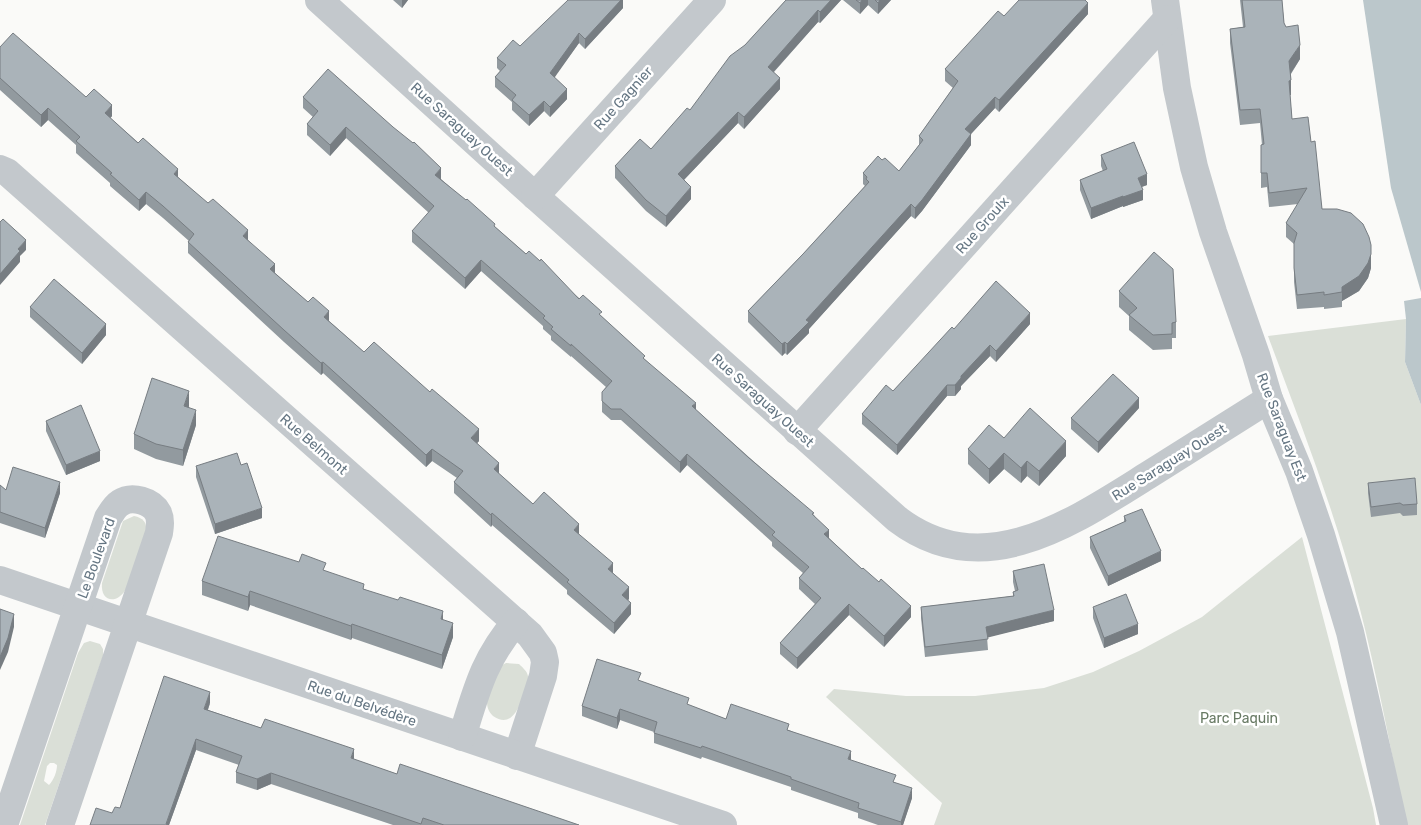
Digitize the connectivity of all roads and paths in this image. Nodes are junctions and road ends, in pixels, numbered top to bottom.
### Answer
1 (319, 0) edge
2 (712, 0) edge
3 (1166, 9) edge
4 (0, 168) edge
5 (535, 196) junction
6 (1268, 399) junction
7 (798, 431) junction
8 (0, 580) edge
9 (78, 606) junction
10 (516, 622) junction
11 (129, 624) junction
12 (462, 737) junction
13 (517, 756) junction
14 (4, 825) edge
15 (60, 825) edge
16 (723, 825) edge
17 (1394, 825) edge

1 - 5 street, Rue Saraguay Ouest
2 - 5 street, Rue Gagnier
3 - 6 street, Rue Saraguay Est
3 - 7 street, Rue Groulx
4 - 10 street, Rue Belmont
5 - 7 street, Rue Saraguay Ouest
6 - 7 street, Rue Saraguay Ouest
6 - 17 street, Rue Saraguay Est
8 - 9 street, Rue du Belvédère
9 - 11 street, Rue du Belvédère
9 - 11 street, Le Boulevard
9 - 14 street, Le Boulevard
10 - 12 street
10 - 13 street, Rue Belmont
11 - 12 street, Rue du Belvédère
11 - 15 street, Le Boulevard
12 - 13 street, Rue du Belvédère
13 - 16 street, Rue du Belvédère

